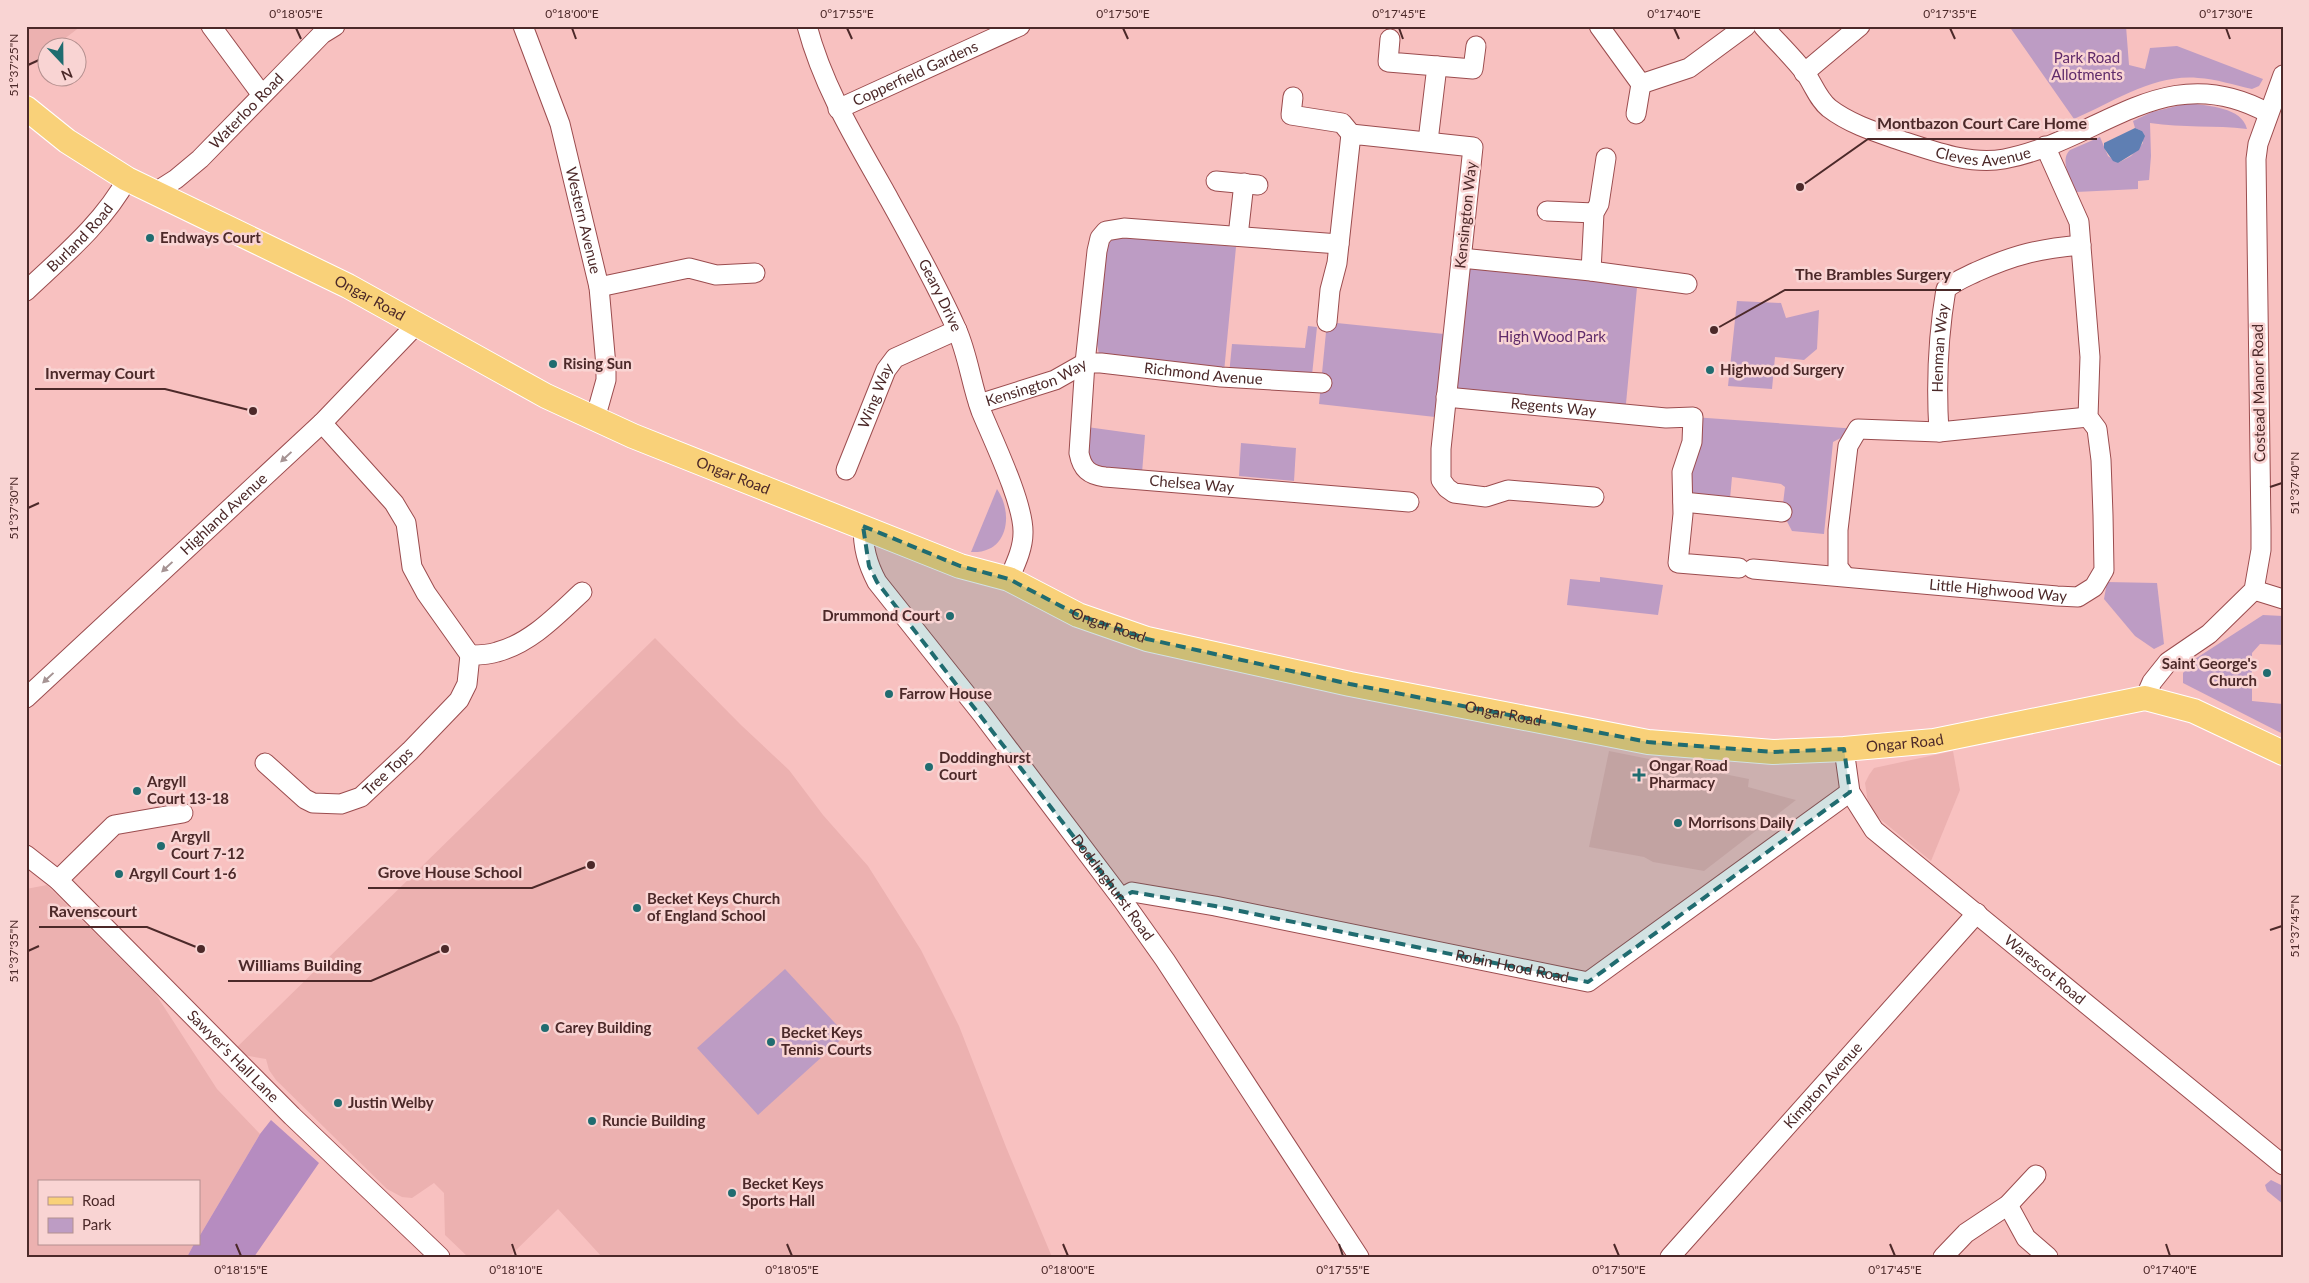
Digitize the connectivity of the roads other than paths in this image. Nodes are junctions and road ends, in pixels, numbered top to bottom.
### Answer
1 (211, 26) edge
2 (335, 26) edge
3 (523, 26) edge
4 (807, 26) edge
5 (1020, 26) edge
6 (1599, 26) edge
7 (1746, 26) edge
8 (1763, 26) edge
9 (1860, 26) edge
10 (1390, 39) dead end
11 (1476, 46) dead end
12 (1437, 66) junction
13 (1804, 73) junction
14 (2283, 75) edge
15 (1640, 84) junction
16 (262, 95) junction
17 (1293, 97) dead end
18 (26, 108) edge
19 (838, 110) junction
20 (2268, 113) junction
21 (1636, 114) dead end
22 (1350, 134) junction
23 (1428, 141) junction
24 (2045, 146) junction
25 (1606, 158) dead end
26 (127, 179) junction
27 (1216, 181) dead end
28 (154, 193) junction
29 (1547, 211) dead end
30 (1594, 213) junction
31 (1238, 236) junction
32 (1339, 244) junction
33 (2082, 245) junction
34 (1461, 258) junction
35 (1590, 271) junction
36 (755, 273) dead end
37 (1687, 284) dead end
38 (599, 287) junction
39 (26, 291) edge
40 (1328, 322) dead end
41 (416, 325) junction
42 (957, 330) junction
43 (1085, 363) junction
44 (1322, 383) dead end
45 (1446, 397) junction
46 (979, 404) junction
47 (2088, 417) junction
48 (595, 419) junction
49 (322, 424) junction
50 (1939, 432) junction
51 (846, 470) dead end
52 (1594, 497) dead end
53 (1409, 502) dead end
54 (1683, 502) junction
55 (1782, 512) dead end
56 (863, 526) junction
57 (1746, 568) joint
58 (1845, 576) junction
59 (1009, 579) junction
60 (2254, 590) junction
61 (582, 592) dead end
62 (2282, 599) edge
63 (470, 655) junction
64 (26, 698) edge
65 (2145, 698) junction
66 (1844, 749) junction
67 (2283, 753) edge
68 (265, 763) dead end
69 (1850, 792) junction
70 (183, 813) dead end
71 (26, 855) edge
72 (58, 880) junction
73 (1121, 898) junction
74 (1976, 913) junction
75 (2283, 1165) edge
76 (2036, 1175) dead end
77 (2008, 1206) junction
78 (440, 1257) edge
79 (1359, 1257) edge
80 (1670, 1257) edge
81 (1943, 1257) edge
82 (2048, 1257) edge

1 - 16 street
2 - 16 street, Waterloo Road
3 - 38 street, Western Avenue
4 - 19 street, Geary Drive
5 - 19 street, Copperfield Gardens
6 - 15 street
7 - 15 street
8 - 13 street, Cleves Avenue
9 - 13 street
10 - 12 street
11 - 12 street
12 - 23 street
13 - 24 street, Cleves Avenue
14 - 20 street, Costead Manor Road
15 - 21 street
16 - 28 street, Waterloo Road
17 - 22 street
18 - 26 main road, Ongar Road
19 - 42 street, Geary Drive
20 - 24 street, Cleves Avenue
20 - 60 street, Costead Manor Road
22 - 23 street, Kensington Way
22 - 32 street
23 - 34 street, Kensington Way
24 - 33 street, Little Highwood Way
25 - 30 street
26 - 28 main road, Ongar Road
26 - 39 street, Burland Road
27 - 31 street
28 - 41 main road, Ongar Road
29 - 30 street
30 - 35 street
31 - 32 street, Kensington Way
31 - 43 street, Kensington Way
32 - 40 street
33 - 47 street, Little Highwood Way
33 - 50 street, Henman Way
34 - 35 street
34 - 45 street, Kensington Way
35 - 37 street
36 - 38 street
38 - 48 street, Western Avenue
41 - 48 main road, Ongar Road
41 - 49 street, Highland Avenue
42 - 46 street, Geary Drive
42 - 51 street, Wing Way
43 - 44 street, Richmond Avenue
43 - 46 street, Kensington Way
43 - 53 street, Chelsea Way
45 - 52 street
45 - 54 street, Regents Way
46 - 59 street, Geary Drive
47 - 50 street
47 - 58 street, Little Highwood Way
48 - 56 main road, Ongar Road
49 - 63 street
49 -> 64 street, Highland Avenue
50 - 58 street
54 - 55 street
54 - 57 street, Regents Way
56 - 59 main road, Ongar Road
56 - 73 street, Doddinghurst Road
57 - 58 street, Little Highwood Way
59 - 66 main road, Ongar Road
60 - 62 street
60 - 65 street
61 - 63 street
63 - 68 street, Tree Tops
65 - 66 main road, Ongar Road
65 - 67 main road, Ongar Road
66 - 69 street, Warescot Road
69 - 73 street, Robin Hood Road
69 - 74 street, Warescot Road
70 - 72 street
71 - 72 street, Sawyer's Hall Lane
72 - 78 street, Sawyer's Hall Lane
73 - 79 street, Doddinghurst Road
74 - 75 street, Warescot Road
74 - 80 street, Kimpton Avenue
76 - 77 street
77 - 81 street
77 - 82 street

